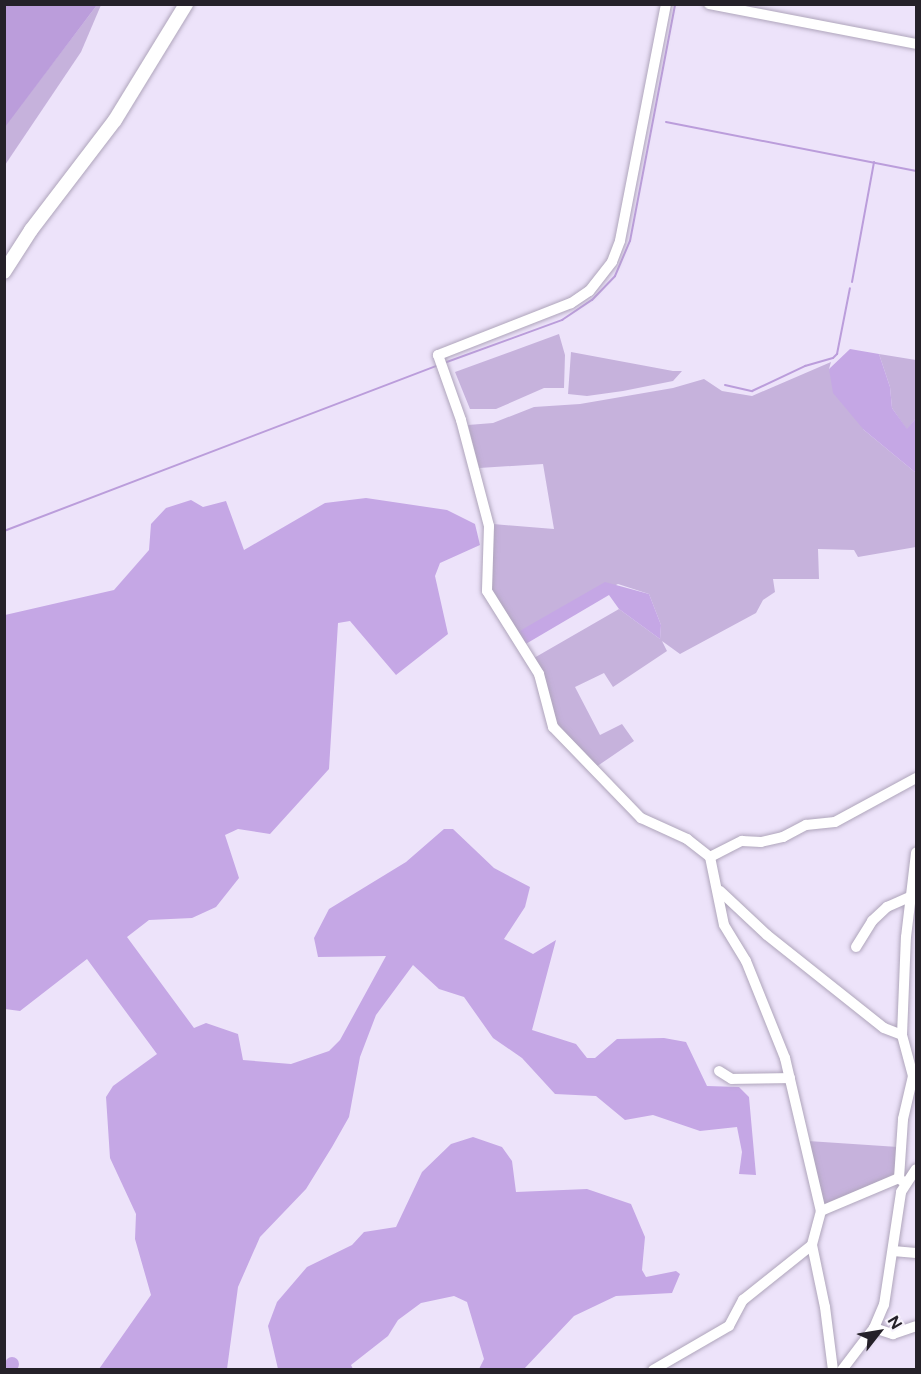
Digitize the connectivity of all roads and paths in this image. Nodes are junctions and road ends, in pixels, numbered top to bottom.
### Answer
1 (186, 4) edge
2 (666, 4) edge
3 (709, 4) edge
4 (916, 44) edge
5 (4, 272) edge
6 (916, 778) edge
7 (916, 853) edge
8 (710, 857) junction
9 (720, 891) junction
10 (909, 897) junction
11 (856, 947) dead end
12 (902, 1035) junction
13 (719, 1071) dead end
14 (790, 1078) junction
15 (915, 1078) edge
16 (916, 1169) edge
17 (902, 1181) junction
18 (820, 1211) junction
19 (812, 1245) junction
20 (893, 1251) junction
21 (916, 1253) edge
22 (916, 1326) edge
23 (874, 1328) junction
24 (653, 1370) edge
25 (833, 1370) edge
26 (842, 1370) edge

1 - 5 main road
2 - 8 street
3 - 4 street
6 - 8 street
7 - 10 street
8 - 9 street
9 - 12 street
9 - 14 street
10 - 11 street
10 - 12 street
12 - 15 street
13 - 14 street
14 - 18 street
15 - 17 street
16 - 17 street
17 - 18 street
17 - 20 street
18 - 19 street
19 - 24 street
19 - 25 street
20 - 21 street
20 - 23 street
22 - 23 street
23 - 26 street

